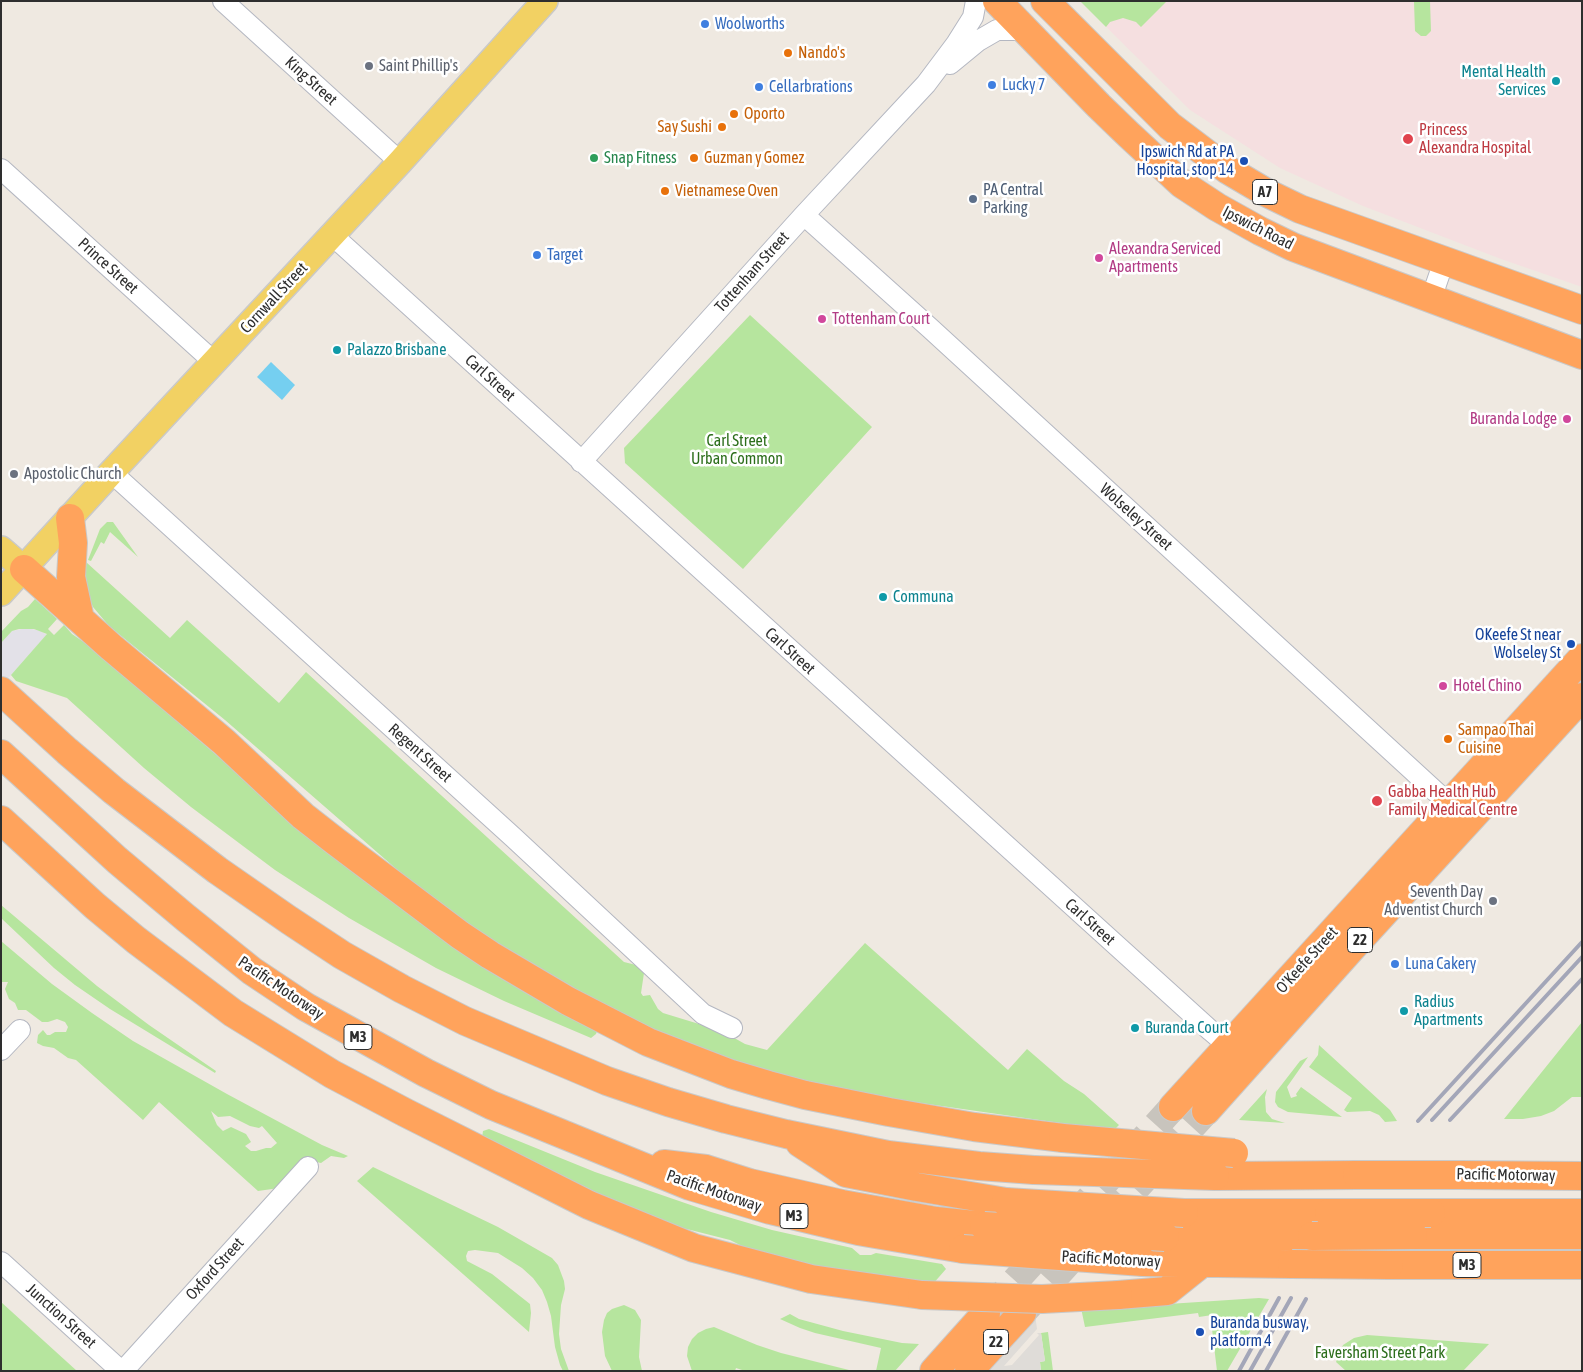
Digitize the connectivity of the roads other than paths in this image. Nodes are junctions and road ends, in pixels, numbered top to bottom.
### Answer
1 (223, 1) edge
2 (545, 1) edge
3 (976, 1) edge
4 (997, 1) edge
5 (1045, 1) edge
6 (1025, 30) junction
7 (926, 84) junction
8 (400, 162) junction
9 (1, 169) edge
10 (804, 215) junction
11 (332, 235) junction
12 (1444, 260) junction
13 (1431, 299) junction
14 (1582, 310) edge
15 (1582, 355) edge
16 (214, 362) junction
17 (581, 462) junction
18 (111, 472) junction
19 (70, 518) junction
20 (1, 549) edge
21 (24, 569) junction
22 (1, 593) edge
23 (80, 619) junction
24 (1582, 658) edge
25 (1, 691) edge
26 (1582, 697) edge
27 (1, 754) edge
28 (1458, 812) junction
29 (1, 820) edge
30 (732, 1028) dead end
31 (20, 1030) dead end
32 (1229, 1046) junction
33 (1, 1050) edge
34 (1250, 1064) junction
35 (1173, 1107) tunnel mouth
36 (1206, 1111) tunnel mouth
37 (786, 1134) junction
38 (631, 1160) junction
39 (308, 1167) dead end
40 (1287, 1175) junction
41 (1582, 1176) edge
42 (1582, 1213) edge
43 (1582, 1235) edge
44 (1, 1262) edge
45 (1202, 1263) junction
46 (1582, 1265) edge
47 (986, 1313) tunnel mouth
48 (1022, 1313) tunnel mouth
49 (122, 1371) edge
50 (934, 1371) edge
51 (969, 1371) edge

1 - 8 street, King Street
2 - 8 main road, Cornwall Street
3 - 7 street, Tottenham Street
4 - 6 highway, Ipswich Road / A7
5 - 12 highway, A7
6 - 7 street, Tottenham Street
6 - 13 highway, Ipswich Road / A7
7 - 10 street, Tottenham Street
8 - 11 main road, Cornwall Street
9 - 16 street, Prince Street
10 - 17 street, Tottenham Street
10 - 28 street, Wolseley Street
11 - 16 main road, Cornwall Street
11 - 17 street, Carl Street
12 - 13 street
12 - 14 highway, A7
13 - 15 highway, Ipswich Road / A7
16 - 18 main road, Cornwall Street
17 - 32 street, Carl Street
18 - 19 main road, Cornwall Street
18 - 30 street, Regent Street
19 - 21 main road, Cornwall Street
19 - 23 highway
20 - 21 main road
21 - 22 main road, Cornwall Street
21 - 23 highway
23 - 40 highway, bridge
24 - 28 highway, O'Keefe Street / 22
25 - 37 highway, Pacific Motorway
26 - 28 highway, O'Keefe Street / 22
27 - 38 highway, Pacific Motorway / M3
28 - 32 highway, O'Keefe Street / 22
28 - 34 highway, O'Keefe Street / 22
29 - 45 highway, bridge
31 - 33 street
32 - 34 street, Carl Street
32 - 35 highway, O'Keefe Street / 22
34 - 36 highway, O'Keefe Street / 22
37 - 40 highway, Pacific Motorway, bridge
37 - 42 highway, bridge
38 - 43 highway, bridge
38 - 45 highway, Pacific Motorway / M3, bridge
39 - 49 street, Oxford Street
40 - 41 highway, Pacific Motorway, bridge
44 - 49 street, Junction Street
45 - 46 highway, Pacific Motorway / M3, bridge
47 - 50 highway, 22
48 - 51 highway, 22

